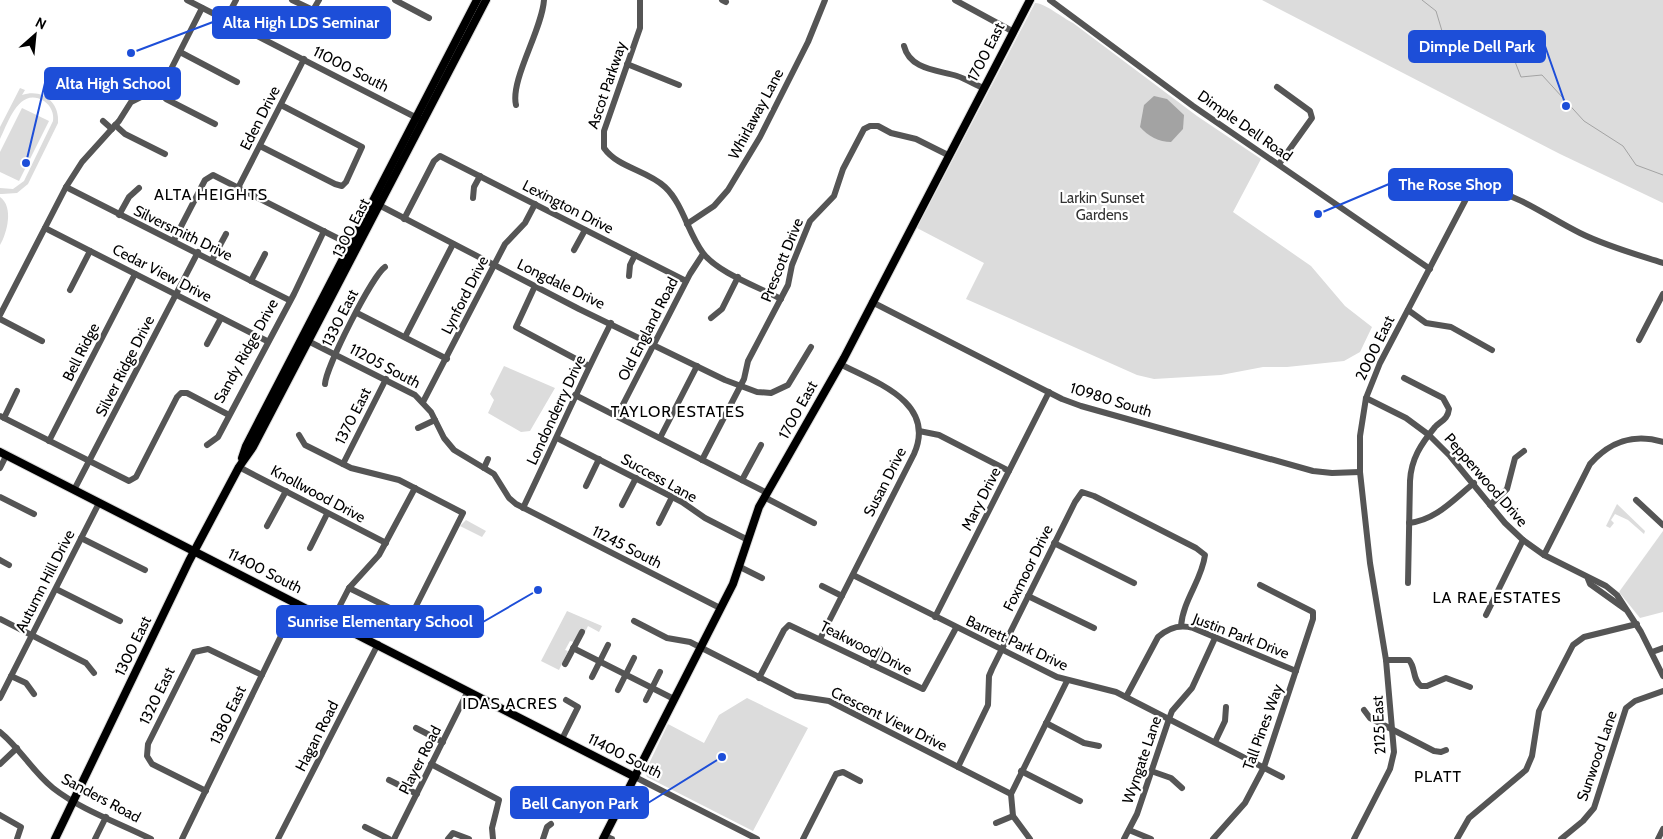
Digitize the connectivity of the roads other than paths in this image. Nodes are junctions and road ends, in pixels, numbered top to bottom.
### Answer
1 (187, 0) edge
2 (236, 0) edge
3 (292, 0) edge
4 (319, 0) edge
5 (395, 0) edge
6 (477, 0) edge
7 (486, 0) edge
8 (544, 0) edge
9 (640, 0) edge
10 (824, 0) edge
11 (955, 0) edge
12 (1030, 0) edge
13 (1050, 0) edge
14 (964, 2) edge
15 (202, 8) junction
16 (429, 18) dead end
17 (226, 20) junction
18 (1012, 31) junction
19 (904, 46) dead end
20 (180, 52) junction
21 (304, 59) junction
22 (627, 64) junction
23 (237, 82) dead end
24 (679, 85) dead end
25 (1277, 87) dead end
26 (983, 88) junction
27 (157, 89) junction
28 (281, 105) junction
29 (516, 105) dead end
30 (419, 119) junction
31 (103, 121) dead end
32 (215, 124) dead end
33 (113, 127) junction
34 (260, 146) junction
35 (165, 154) dead end
36 (948, 155) junction
37 (1279, 164) junction
38 (480, 176) junction
39 (66, 187) junction
40 (139, 188) dead end
41 (238, 188) junction
42 (473, 198) dead end
43 (375, 203) junction
44 (536, 204) junction
45 (119, 215) junction
46 (404, 219) junction
47 (688, 224) junction
48 (45, 228) junction
49 (585, 230) junction
50 (324, 231) junction
51 (226, 234) dead end
52 (174, 240) junction
53 (453, 244) junction
54 (353, 246) junction
55 (574, 250) dead end
56 (90, 251) junction
57 (198, 252) junction
58 (265, 254) dead end
59 (704, 254) junction
60 (635, 255) junction
61 (212, 260) junction
62 (1663, 262) edge
63 (494, 265) junction
64 (385, 268) dead end
65 (1430, 269) junction
66 (135, 274) junction
67 (629, 276) dead end
68 (738, 277) junction
69 (251, 281) junction
70 (686, 281) junction
71 (535, 286) junction
72 (70, 290) dead end
73 (1663, 294) edge
74 (176, 295) junction
75 (781, 299) junction
76 (289, 300) junction
77 (872, 302) junction
78 (1408, 310) junction
79 (357, 313) junction
80 (0, 315) edge
81 (222, 318) junction
82 (711, 318) dead end
83 (0, 320) edge
84 (611, 323) junction
85 (405, 337) junction
86 (1639, 340) dead end
87 (42, 341) dead end
88 (267, 341) junction
89 (308, 341) junction
90 (208, 344) dead end
91 (654, 344) junction
92 (812, 347) dead end
93 (1492, 350) dead end
94 (336, 354) junction
95 (447, 359) junction
96 (840, 364) junction
97 (589, 366) junction
98 (697, 366) junction
99 (1404, 378) dead end
100 (386, 380) junction
101 (325, 384) dead end
102 (740, 386) junction
103 (17, 392) dead end
104 (1049, 392) junction
105 (575, 395) junction
106 (1366, 398) junction
107 (423, 402) junction
108 (229, 415) junction
109 (617, 416) junction
110 (2, 417) edge
111 (435, 420) junction
112 (418, 428) dead end
113 (919, 431) junction
114 (299, 435) dead end
115 (1429, 435) junction
116 (557, 438) junction
117 (660, 438) junction
118 (49, 441) junction
119 (1663, 442) edge
120 (208, 445) dead end
121 (761, 445) dead end
122 (1524, 451) dead end
123 (3, 454) edge
124 (488, 459) dead end
125 (599, 459) junction
126 (702, 460) junction
127 (90, 462) junction
128 (343, 464) junction
129 (239, 467) junction
130 (0, 468) edge
131 (484, 468) junction
132 (1009, 471) junction
133 (1360, 472) junction
134 (636, 478) junction
135 (742, 480) junction
136 (1474, 484) junction
137 (586, 486) dead end
138 (415, 488) junction
139 (74, 490) junction
140 (286, 491) junction
141 (766, 495) junction
142 (0, 497) edge
143 (672, 497) junction
144 (1636, 500) dead end
145 (99, 503) junction
146 (622, 504) dead end
147 (1490, 505) junction
148 (523, 508) junction
149 (34, 514) dead end
150 (327, 514) junction
151 (659, 523) dead end
152 (814, 523) dead end
153 (1409, 523) junction
154 (1663, 525) edge
155 (267, 526) dead end
156 (81, 538) junction
157 (748, 540) junction
158 (1523, 540) junction
159 (386, 543) junction
160 (1054, 543) junction
161 (310, 548) dead end
162 (195, 551) junction
163 (1544, 555) junction
164 (0, 560) edge
165 (9, 564) dead end
166 (740, 567) junction
167 (146, 570) dead end
168 (853, 575) junction
169 (762, 578) dead end
170 (1134, 583) dead end
171 (1408, 583) dead end
172 (1260, 585) dead end
173 (822, 586) dead end
174 (349, 588) junction
175 (56, 589) junction
176 (842, 596) junction
177 (1028, 596) junction
178 (296, 603) junction
179 (720, 608) junction
180 (1486, 615) dead end
181 (935, 616) junction
182 (0, 619) edge
183 (332, 620) junction
184 (120, 621) dead end
185 (634, 621) dead end
186 (1637, 624) junction
187 (1182, 626) junction
188 (956, 628) junction
189 (1094, 628) dead end
190 (582, 632) dead end
191 (31, 635) junction
192 (1214, 638) junction
193 (820, 639) junction
194 (378, 644) junction
195 (608, 645) dead end
196 (573, 648) junction
197 (700, 648) junction
198 (1663, 648) edge
199 (880, 649) dead end
200 (1001, 650) junction
201 (1652, 652) junction
202 (634, 658) dead end
203 (1386, 660) junction
204 (600, 662) junction
205 (565, 664) dead end
206 (872, 665) junction
207 (1296, 671) junction
208 (660, 672) dead end
209 (94, 673) dead end
210 (262, 675) junction
211 (626, 675) junction
212 (11, 676) junction
213 (1663, 676) edge
214 (592, 677) dead end
215 (759, 678) junction
216 (1067, 681) junction
217 (1470, 687) dead end
218 (652, 688) junction
219 (618, 690) dead end
220 (468, 691) junction
221 (1663, 691) edge
222 (34, 694) dead end
223 (1126, 697) junction
224 (0, 698) edge
225 (566, 700) dead end
226 (646, 700) dead end
227 (674, 700) junction
228 (1226, 707) dead end
229 (1364, 710) dead end
230 (1169, 718) junction
231 (1046, 723) junction
232 (416, 728) dead end
233 (1393, 730) junction
234 (0, 732) edge
235 (562, 739) junction
236 (443, 742) junction
237 (1215, 742) junction
238 (1098, 746) dead end
239 (17, 748) junction
240 (1446, 750) dead end
241 (0, 764) edge
242 (431, 764) junction
243 (958, 767) junction
244 (1264, 767) junction
245 (1021, 771) junction
246 (1151, 771) junction
247 (635, 777) junction
248 (1282, 777) dead end
249 (389, 780) dead end
250 (860, 781) dead end
251 (1182, 788) dead end
252 (206, 791) junction
253 (417, 794) junction
254 (1011, 794) junction
255 (73, 801) junction
256 (1080, 801) dead end
257 (0, 815) edge
258 (1013, 816) junction
259 (106, 817) junction
260 (996, 823) dead end
261 (551, 824) dead end
262 (365, 827) dead end
263 (1663, 829) edge
264 (1129, 830) junction
265 (607, 838) edge
266 (753, 838) edge
267 (17, 839) edge
268 (55, 839) edge
269 (95, 839) edge
270 (151, 839) edge
271 (182, 839) edge
272 (278, 839) edge
273 (389, 839) edge
274 (394, 839) edge
275 (448, 839) edge
276 (469, 839) edge
277 (493, 839) edge
278 (543, 839) edge
279 (803, 839) edge
280 (1030, 839) edge
281 (1124, 839) edge
282 (1151, 839) edge
283 (1213, 839) edge
284 (1354, 839) edge
285 (1457, 839) edge
286 (1561, 839) edge
287 (1658, 839) edge

1 - 15 street, 11000 South
2 - 17 street
3 - 4 street
5 - 16 street
6 - 30 main road, 1300 East
7 - 30 main road, 1300 East
8 - 29 street
9 - 22 street, Ascot Parkway
10 - 47 street, Whirlaway Lane
11 - 14 street
12 - 18 main road, 1700 East
13 - 37 street, Dimple Dell Road
14 - 18 street
15 - 17 street, 11000 South
15 - 20 street
17 - 21 street, 11000 South
18 - 26 main road, 1700 East
19 - 26 street
20 - 23 street
20 - 27 street
21 - 28 street, Eden Drive
21 - 30 street, 11000 South
22 - 24 street
22 - 47 street, Ascot Parkway
25 - 37 street
26 - 36 main road, 1700 East
27 - 32 street
27 - 33 street
28 - 34 street, Eden Drive
28 - 34 street
30 - 43 main road, 1300 East
31 - 33 street
33 - 35 street
33 - 39 street
34 - 41 street, Eden Drive
36 - 75 street, Prescott Drive
36 - 77 main road, 1700 East
37 - 65 street, Dimple Dell Road
38 - 42 street
38 - 44 street, Lexington Drive
38 - 46 street, Lexington Drive
39 - 45 street, Silversmith Drive
39 - 48 street
40 - 45 street
41 - 50 street
41 - 52 street
43 - 46 street, Longdale Drive
43 - 54 main road, 1300 East
44 - 49 street, Lexington Drive
44 - 63 street, Lynford Drive
45 - 52 street, Silversmith Drive
46 - 53 street, Longdale Drive
47 - 59 street, Ascot Parkway
48 - 56 street, Cedar View Drive
48 - 80 street
49 - 55 street
49 - 60 street, Lexington Drive
50 - 54 street
50 - 76 street, Sandy Ridge Drive
51 - 61 street
52 - 57 street, Silversmith Drive
53 - 63 street, Longdale Drive
53 - 85 street
54 - 89 main road, 1300 East
54 - 129 main road, 1300 East
56 - 66 street, Cedar View Drive
56 - 72 street
57 - 61 street, Silversmith Drive
57 - 74 street, Silver Ridge Drive
58 - 69 street
59 - 68 street, Ascot Parkway
59 - 70 street, Old England Road
60 - 67 street
60 - 70 street, Lexington Drive
61 - 69 street, Silversmith Drive
62 - 65 street, 2000 East
63 - 71 street, Longdale Drive
63 - 95 street, Lynford Drive
64 - 79 street, 1330 East
65 - 78 street, 2000 East
66 - 74 street, Cedar View Drive
66 - 118 street, Bell Ridge
68 - 75 street, Ascot Parkway
68 - 82 street
69 - 76 street, Silversmith Drive
70 - 91 street, Old England Road
71 - 84 street, Longdale Drive
71 - 97 street
73 - 86 street
74 - 81 street, Cedar View Drive
74 - 127 street, Silver Ridge Drive
75 - 102 street, Prescott Drive
76 - 88 street, Sandy Ridge Drive
77 - 96 main road, 1700 East
77 - 104 street, 10980 South
78 - 93 street
78 - 106 street, 2000 East
79 - 85 street
79 - 94 street, 1330 East
81 - 88 street, Cedar View Drive
81 - 90 street
83 - 87 street
84 - 91 street, Longdale Drive
84 - 97 street, Londonderry Drive
85 - 95 street
88 - 108 street, Sandy Ridge Drive
89 - 94 street, 11205 South
89 - 129 main road, 1300 East
91 - 98 street, Longdale Drive
91 - 109 street, Old England Road
92 - 102 street, Longdale Drive
94 - 100 street, 11205 South
94 - 101 street, 1330 East
95 - 107 street, Lynford Drive
96 - 113 street
96 - 141 main road, 1700 East
97 - 105 street, Londonderry Drive
98 - 102 street, Longdale Drive
98 - 117 street
99 - 115 street
100 - 107 street, 11205 South
100 - 128 street, 1370 East
102 - 126 street, Prescott Drive
103 - 110 street
104 - 132 street, Mary Drive
104 - 133 street, 10980 South
105 - 109 street
105 - 116 street, Londonderry Drive
106 - 115 street, Pepperwood Drive
106 - 133 street, 2000 East
107 - 111 street, 11205 South
108 - 120 street
108 - 127 street, Sandy Ridge Drive
109 - 117 street
110 - 118 street
111 - 112 street
111 - 131 street, 11205 South
113 - 132 street
113 - 168 street, Susan Drive
114 - 128 street
115 - 136 street, Pepperwood Drive
115 - 153 street
116 - 125 street, Success Lane
116 - 148 street, Londonderry Drive
117 - 126 street
118 - 127 street
119 - 163 street
121 - 135 street
122 - 147 street
123 - 130 street
123 - 139 main road, 11400 South
124 - 131 street
125 - 134 street, Success Lane
125 - 137 street
126 - 135 street
127 - 139 street, Silver Ridge Drive
128 - 138 street
129 - 140 street, Knollwood Drive
129 - 162 main road, 1300 East
131 - 148 street, 11205 South
132 - 181 street, Mary Drive
133 - 203 street, 2000 East
134 - 143 street, Success Lane
134 - 146 street
135 - 141 street
136 - 147 street, Pepperwood Drive
136 - 153 street
138 - 159 street
138 - 174 street
139 - 145 main road, 11400 South
140 - 150 street, Knollwood Drive
140 - 155 street
141 - 152 street
141 - 157 main road, 1700 East
142 - 149 street
143 - 151 street
143 - 157 street, Success Lane
144 - 154 street
145 - 156 street, Autumn Hill Drive
145 - 162 main road, 11400 South
147 - 158 street, Pepperwood Drive
148 - 179 street, 11245 South
150 - 159 street, Knollwood Drive
150 - 161 street
153 - 171 street
156 - 167 street
156 - 175 street, Autumn Hill Drive
157 - 166 main road, 1700 East
158 - 163 street, Pepperwood Drive
158 - 180 street
159 - 174 street
160 - 170 street
160 - 177 street, Foxmoor Drive
160 - 187 street, Foxmoor Drive
162 - 178 main road, 11400 South
162 - 255 main road, 1300 East
163 - 186 street, Pepperwood Drive
164 - 165 street
166 - 169 street
166 - 179 main road, 1700 East
168 - 176 street, Susan Drive
168 - 181 street, Barrett Park Drive
172 - 207 street, Tall Pines Way
173 - 176 street
174 - 183 street
175 - 184 street
175 - 191 street, Autumn Hill Drive
176 - 193 street, Susan Drive
177 - 189 street
177 - 200 street, Foxmoor Drive
178 - 183 main road, 11400 South
178 - 210 street, 1380 East
179 - 197 main road, 1700 East
181 - 188 street, Barrett Park Drive
182 - 191 street
183 - 194 main road, 11400 South
185 - 197 street, Crescent View Drive
186 - 201 street, Pepperwood Drive
186 - 285 street
187 - 192 street, Justin Park Drive
187 - 223 street, Justin Park Drive
188 - 200 street, Barrett Park Drive
188 - 206 street, Teakwood Drive
190 - 196 street
191 - 209 street
191 - 212 street, Autumn Hill Drive
192 - 207 street, Justin Park Drive
192 - 230 street, Wyngate Lane
193 - 206 street, Teakwood Drive
193 - 215 street, Teakwood Drive
194 - 220 main road, 11400 South
194 - 272 street, Hagan Road
195 - 204 street
196 - 204 street
196 - 205 street
197 - 215 street, Crescent View Drive
197 - 227 main road, 1700 East
198 - 201 street
199 - 206 street
200 - 216 street, Barrett Park Drive
200 - 243 street, Foxmoor Drive
201 - 213 street, Pepperwood Drive
202 - 211 street
203 - 217 street
203 - 233 street, 2125 East
204 - 211 street
204 - 214 street
207 - 244 street, Tall Pines Way
208 - 218 street
210 - 252 street, 1380 East
210 - 252 street, 1320 East
211 - 218 street
211 - 219 street
212 - 222 street
212 - 224 street, Autumn Hill Drive
215 - 243 street, Crescent View Drive
216 - 223 street, Barrett Park Drive
216 - 231 street
218 - 226 street
218 - 227 street
220 - 235 main road, 11400 South
220 - 236 street, Player Road
221 - 286 street, Sunwood Lane
223 - 230 street, Barrett Park Drive
225 - 235 street
227 - 247 main road, 1700 East
228 - 237 street
229 - 233 street
230 - 237 street, Barrett Park Drive
230 - 246 street, Wyngate Lane
231 - 238 street
231 - 245 street
232 - 236 street
233 - 240 street
233 - 284 street, 2125 East
234 - 239 street, Sanders Road
235 - 247 main road, 11400 South
236 - 242 street, Player Road
237 - 244 street, Barrett Park Drive
239 - 241 street
239 - 255 street, Sanders Road
242 - 253 street, Player Road
242 - 277 street
243 - 254 street, Crescent View Drive
244 - 248 street, Barrett Park Drive
244 - 283 street, Tall Pines Way
245 - 254 street
245 - 256 street
246 - 251 street
246 - 264 street, Wyngate Lane
247 - 265 main road, 1700 East
247 - 266 street, 11400 South
249 - 253 street
250 - 279 street
252 - 271 street, 1380 East
253 - 274 street, Player Road
254 - 258 street
255 - 259 street, Sanders Road
255 - 268 main road, 1300 East
257 - 267 street
258 - 260 street
258 - 280 street
259 - 269 street
259 - 270 street, Sanders Road
261 - 278 street
262 - 273 street
263 - 287 street
264 - 281 street, Wyngate Lane
264 - 282 street
275 - 276 street

